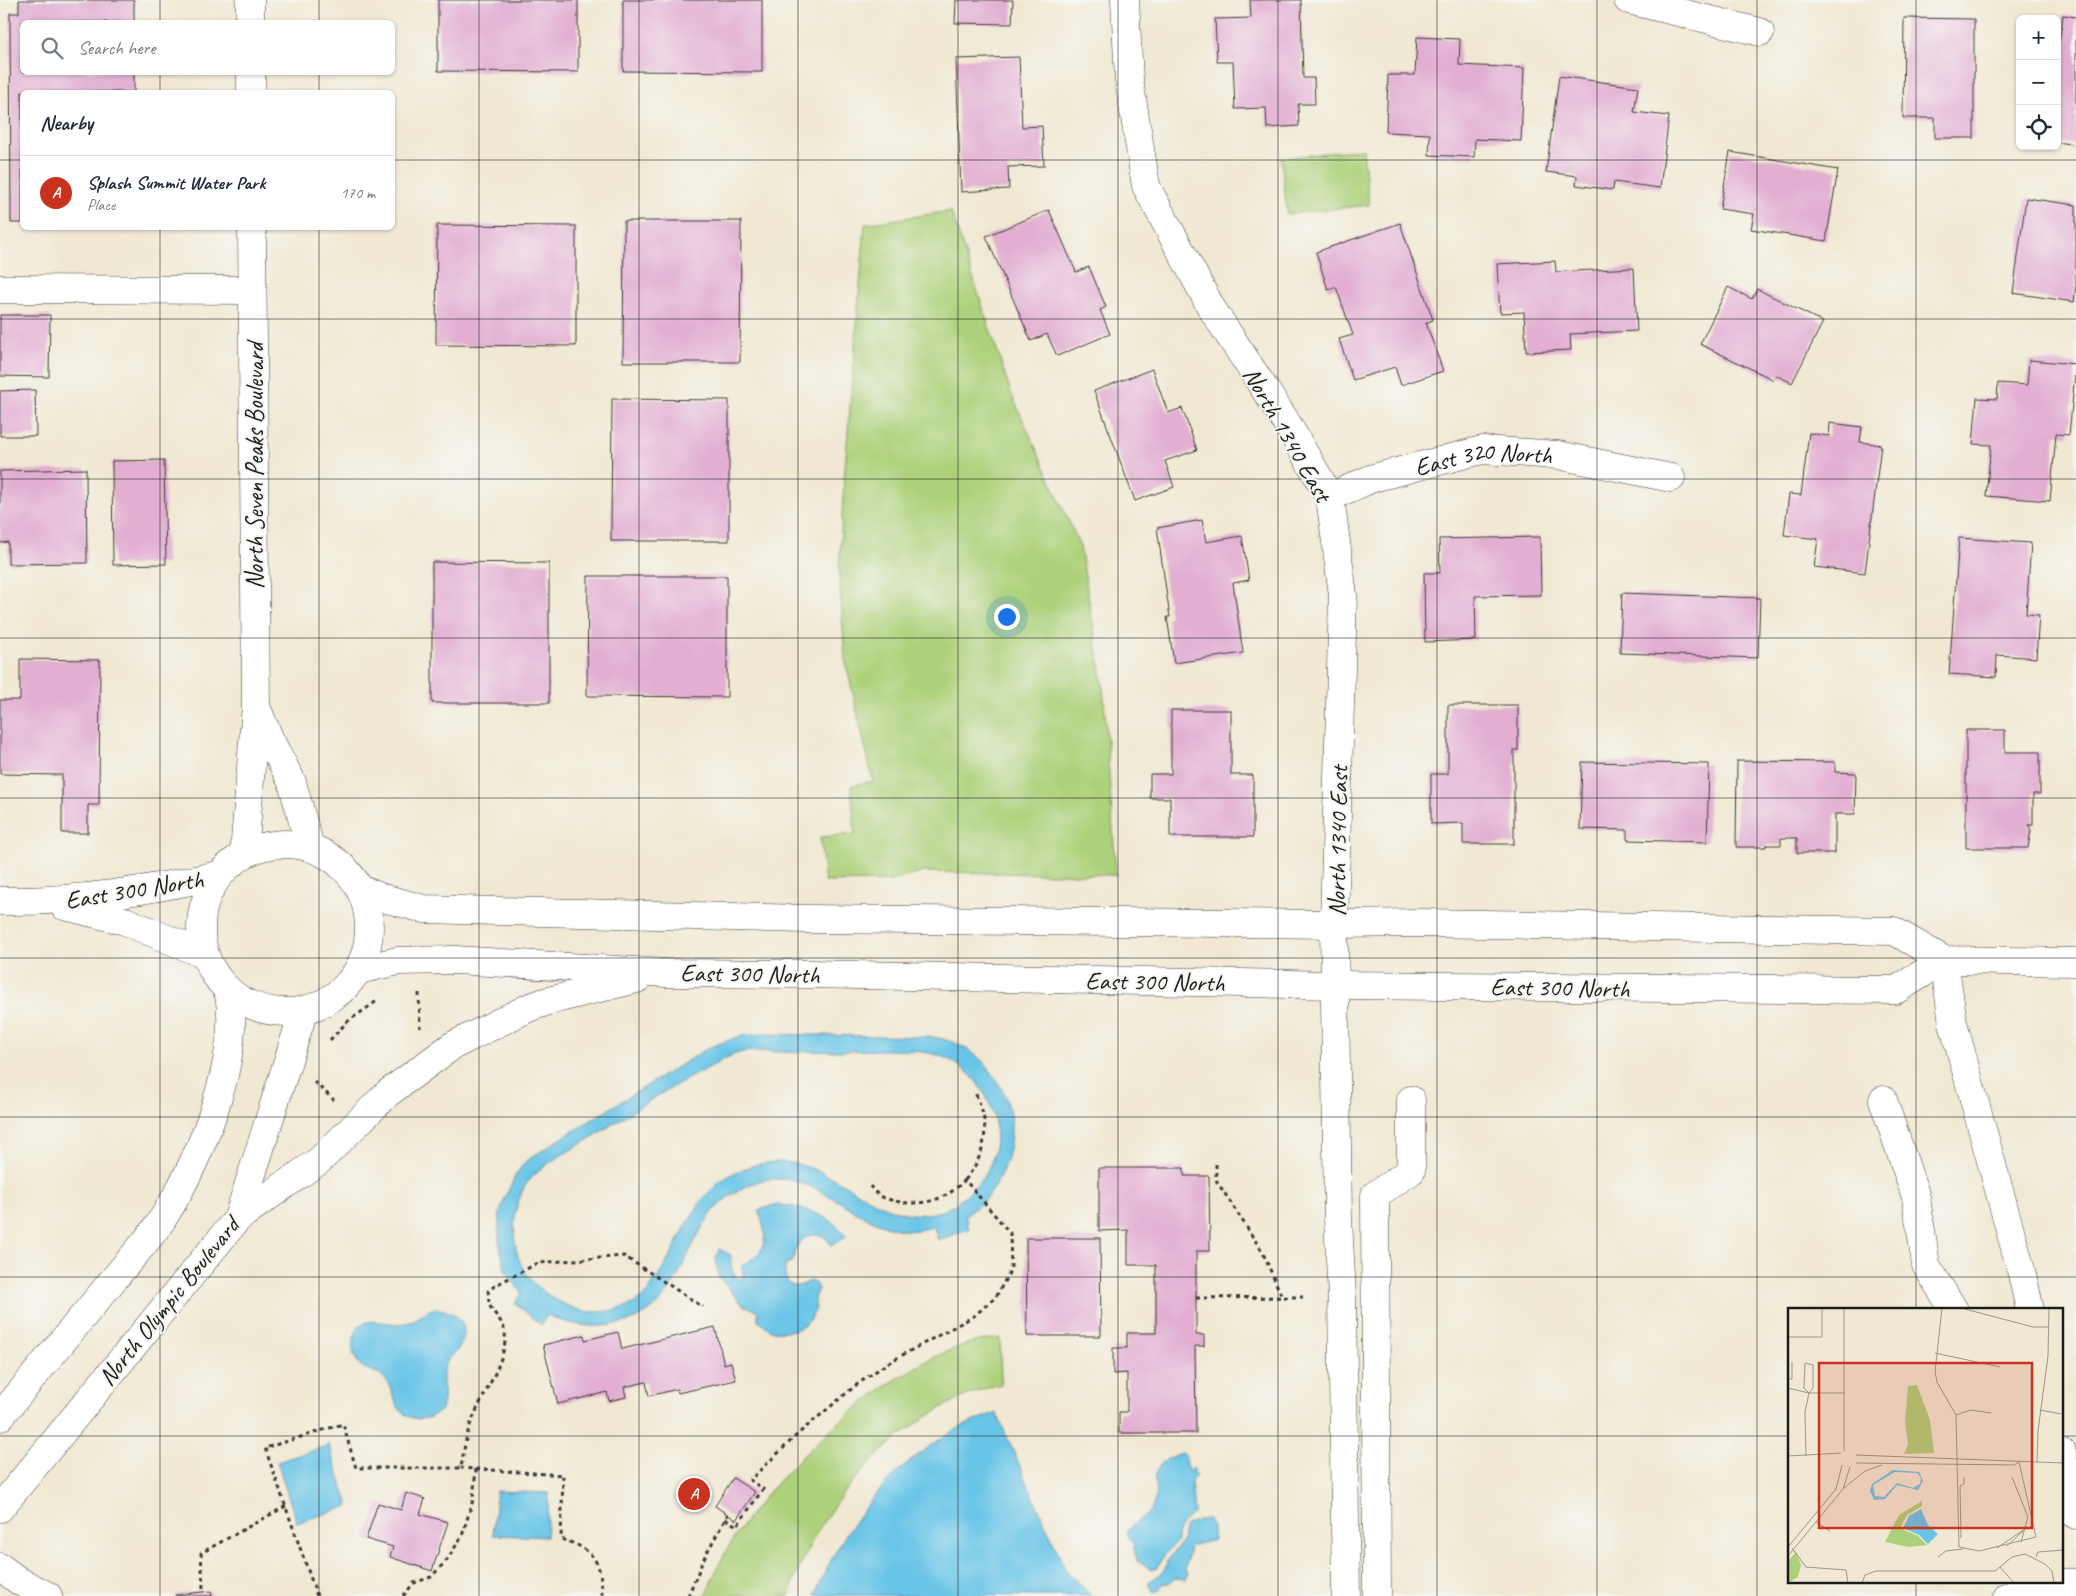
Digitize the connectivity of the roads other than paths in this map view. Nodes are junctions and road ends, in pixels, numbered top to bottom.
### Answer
1 (250, 0) edge
2 (1125, 0) edge
3 (1628, 0) edge
4 (250, 20) edge
5 (1760, 32) dead end
6 (251, 75) edge
7 (251, 90) edge
8 (252, 230) edge
9 (0, 290) edge
10 (252, 290) junction
11 (1671, 478) dead end
12 (1330, 497) junction
13 (256, 705) junction
14 (310, 847) junction
15 (244, 854) junction
16 (219, 875) junction
17 (360, 889) junction
18 (0, 901) edge
19 (48, 901) junction
20 (1334, 924) junction
21 (205, 955) junction
22 (1944, 960) junction
23 (2076, 962) edge
24 (358, 970) junction
25 (666, 973) junction
26 (1335, 985) junction
27 (228, 990) junction
28 (304, 1010) junction
29 (1411, 1100) dead end
30 (1883, 1100) dead end
31 (238, 1218) junction
32 (1953, 1308) edge
33 (2030, 1308) edge
34 (0, 1417) edge
35 (2064, 1462) edge
36 (0, 1508) edge
37 (2076, 1515) edge
38 (0, 1566) edge
39 (2076, 1583) edge
40 (2030, 1589) edge
41 (48, 1596) edge
42 (1346, 1596) edge
43 (1377, 1596) edge
44 (2008, 1596) edge

1 - 4 street
2 - 12 street, North 1340 East
3 - 5 street
6 - 7 street
8 - 10 street, North Seven Peaks Boulevard
9 - 10 street
10 - 13 street, North Seven Peaks Boulevard
11 - 12 street, East 320 North
12 - 20 street, North 1340 East
13 - 14 street, North Seven Peaks Boulevard
13 - 15 street, North Seven Peaks Boulevard
14 - 15 street
14 - 17 street
15 - 16 street
16 - 19 street, East 300 North
16 - 21 street
17 - 20 street
17 - 24 street
18 - 19 street, East 300 North
19 - 21 street, East 300 North
20 - 22 street
20 - 26 street, North 1340 East
21 - 27 street
22 - 23 street
22 - 26 street, East 300 North
22 - 33 street
24 - 25 street, East 300 North
24 - 28 street
25 - 26 street, East 300 North
25 - 31 street
26 - 42 street, North 1340 East
27 - 28 street
27 - 34 street
28 - 31 street, North Olympic Boulevard
29 - 43 street
30 - 32 street
31 - 36 street, North Olympic Boulevard
35 - 37 street
38 - 41 street
39 - 40 street
40 - 44 street

